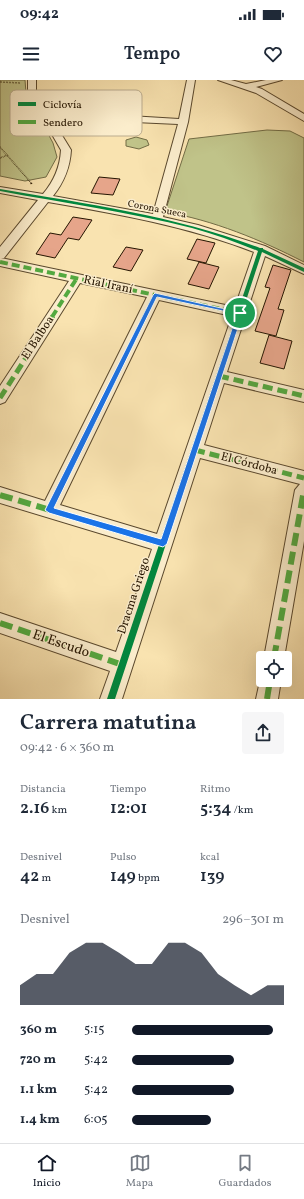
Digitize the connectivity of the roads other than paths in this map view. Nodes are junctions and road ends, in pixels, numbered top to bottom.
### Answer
1 (191, 80) edge
2 (222, 80) edge
3 (278, 80) edge
4 (244, 87) junction
5 (304, 118) edge
6 (142, 120) edge
7 (183, 122) junction
8 (58, 136) edge
9 (0, 190) edge
10 (46, 198) junction
11 (157, 219) junction
12 (262, 249) junction
13 (0, 255) edge
14 (0, 262) edge
15 (304, 270) edge
16 (77, 278) junction
17 (155, 295) junction
18 (240, 313) junction
19 (219, 376) junction
20 (304, 396) edge
21 (0, 398) edge
22 (195, 450) junction
23 (304, 478) edge
24 (304, 490) edge
25 (0, 495) edge
26 (49, 510) junction
27 (163, 544) junction
28 (0, 622) edge
29 (275, 651) edge
30 (123, 665) junction
31 (269, 687) edge
32 (111, 699) edge
33 (267, 699) edge

1 - 7 street
2 - 4 street
3 - 4 street
4 - 5 street
6 - 7 street
7 - 11 street
8 - 10 street
9 - 10 street, Corona Sueca
10 - 11 street, Corona Sueca
10 - 13 street
11 - 12 street, Corona Sueca
12 - 15 street, Corona Sueca
12 - 18 street, Dracma Griego
14 - 16 street, Rial Iraní
16 - 17 street, Rial Iraní
16 - 21 street, El Balboa
17 - 18 street, Rial Iraní
17 - 26 street
18 - 19 street, Dracma Griego
19 - 20 street
19 - 22 street, Dracma Griego
22 - 23 street, El Córdoba
22 - 27 street, Dracma Griego
24 - 29 street
25 - 26 street
26 - 27 street
27 - 30 street, Dracma Griego
28 - 30 street, El Escudo
30 - 32 street, Dracma Griego
31 - 33 street

